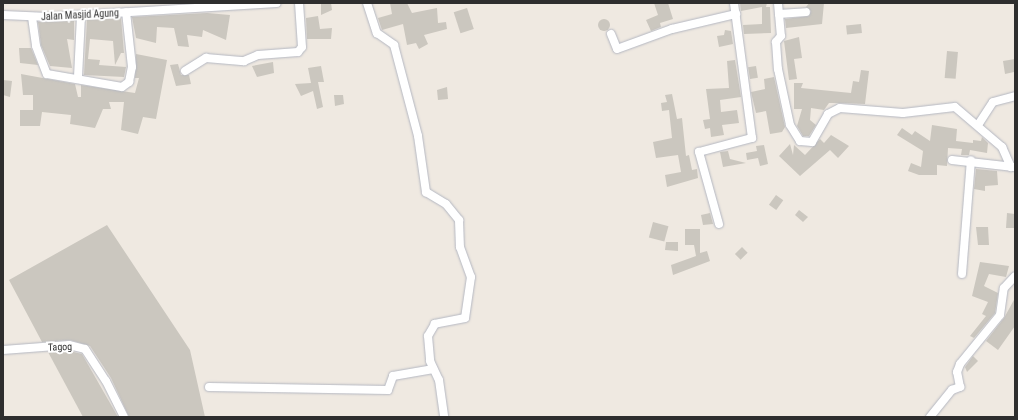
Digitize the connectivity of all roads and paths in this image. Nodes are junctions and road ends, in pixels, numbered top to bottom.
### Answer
1 (277, 3) edge
2 (299, 3) edge
3 (367, 3) edge
4 (734, 3) edge
5 (778, 3) edge
6 (126, 12) junction
7 (806, 12) dead end
8 (736, 14) junction
9 (778, 14) junction
10 (3, 15) edge
11 (81, 15) junction
12 (32, 17) junction
13 (610, 34) dead end
14 (185, 71) dead end
15 (78, 77) junction
16 (1015, 96) edge
17 (978, 126) junction
18 (952, 160) dead end
19 (971, 160) junction
20 (1013, 167) edge
21 (719, 224) dead end
22 (962, 274) dead end
23 (1015, 276) edge
24 (3, 350) edge
25 (433, 369) junction
26 (209, 387) dead end
27 (124, 417) edge
28 (444, 417) edge
29 (930, 417) edge

1 - 6 street, Jalan Masjid Agung
2 - 14 street
3 - 25 street
4 - 8 street
5 - 9 street
6 - 11 street, Jalan Masjid Agung
6 - 15 street
7 - 9 street
8 - 13 street
8 - 21 street
9 - 17 street
10 - 12 street, Jalan Masjid Agung
11 - 12 street, Jalan Masjid Agung
11 - 15 street
12 - 15 street
16 - 17 street
17 - 20 street
18 - 19 street
19 - 20 street
19 - 22 street
23 - 29 street
24 - 27 street, Tagog
25 - 26 street
25 - 28 street

